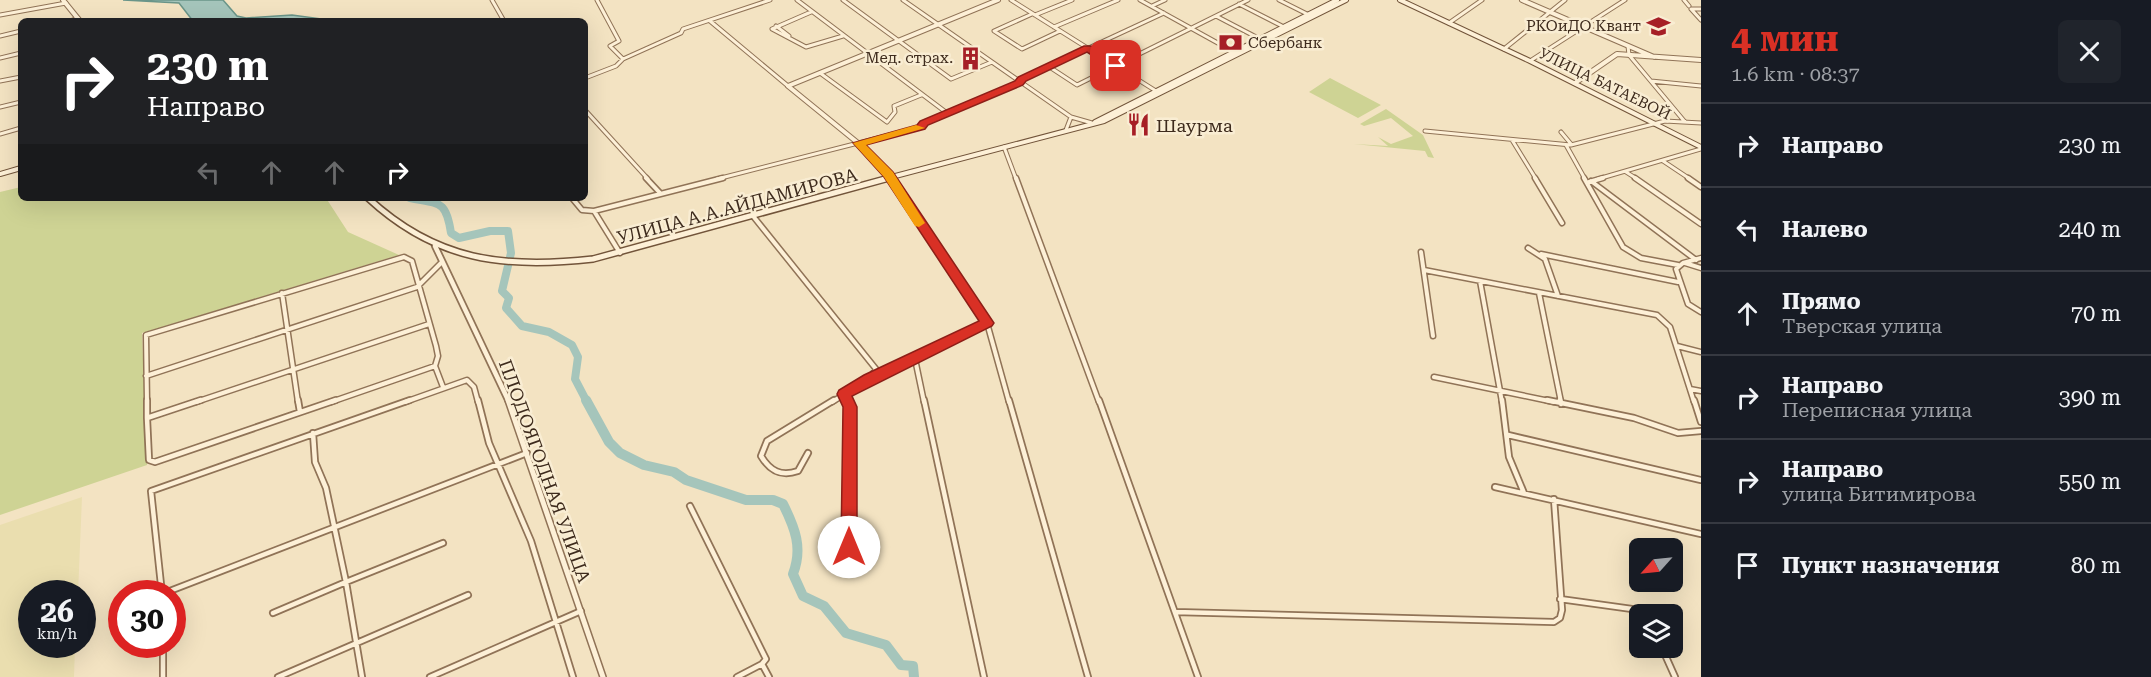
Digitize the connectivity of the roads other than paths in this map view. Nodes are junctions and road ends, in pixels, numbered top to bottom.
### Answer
1 (492, 0) edge
2 (597, 0) edge
3 (770, 0) edge
4 (797, 0) edge
5 (843, 0) edge
6 (903, 0) edge
7 (998, 0) edge
8 (1011, 0) edge
9 (1072, 0) edge
10 (1118, 0) edge
11 (1140, 0) edge
12 (1165, 0) edge
13 (1248, 0) edge
14 (1279, 0) edge
15 (1337, 0) edge
16 (1346, 0) edge
17 (1400, 0) edge
18 (1482, 0) edge
19 (1522, 0) edge
20 (1565, 0) edge
21 (1625, 0) edge
22 (1684, 0) edge
23 (64, 1) edge
24 (1239, 4) junction
25 (1152, 6) junction
26 (1690, 7) junction
27 (1701, 9) edge
28 (812, 11) junction
29 (1550, 12) junction
30 (1164, 13) junction
31 (1034, 14) junction
32 (0, 15) edge
33 (1215, 15) junction
34 (1309, 15) junction
35 (77, 18) edge
36 (502, 18) edge
37 (709, 20) junction
38 (1701, 20) edge
39 (1449, 23) junction
40 (938, 24) junction
41 (1582, 26) junction
42 (1054, 27) junction
43 (1284, 27) junction
44 (1192, 28) junction
45 (1060, 31) junction
46 (18, 32) edge
47 (0, 36) edge
48 (843, 36) junction
49 (1260, 39) junction
50 (896, 41) junction
51 (1628, 46) junction
52 (1088, 48) junction
53 (1504, 49) junction
54 (1234, 52) junction
55 (866, 53) junction
56 (18, 54) edge
57 (1629, 55) junction
58 (1653, 57) junction
59 (0, 58) edge
60 (623, 59) junction
61 (1701, 60) edge
62 (1530, 61) junction
63 (992, 62) junction
64 (1048, 66) junction
65 (1116, 66) junction
66 (819, 72) junction
67 (588, 77) edge
68 (18, 78) edge
69 (0, 81) edge
70 (1021, 81) junction
71 (1651, 81) junction
72 (1575, 83) junction
73 (788, 86) junction
74 (1701, 86) edge
75 (1156, 91) junction
76 (921, 95) junction
77 (18, 103) edge
78 (0, 107) edge
79 (588, 113) edge
80 (946, 113) junction
81 (1071, 117) junction
82 (1102, 120) junction
83 (1093, 122) junction
84 (1685, 122) junction
85 (1656, 123) junction
86 (1701, 123) edge
87 (18, 129) edge
88 (1066, 130) junction
89 (1425, 131) dead end
90 (1561, 132) dead end
91 (0, 134) edge
92 (1512, 140) junction
93 (858, 143) junction
94 (1565, 144) junction
95 (1571, 145) junction
96 (1004, 147) junction
97 (1701, 147) edge
98 (1663, 161) junction
99 (18, 169) edge
100 (1626, 172) junction
101 (0, 174) edge
102 (890, 178) junction
103 (1590, 182) junction
104 (1701, 188) edge
105 (660, 193) junction
106 (371, 201) edge
107 (574, 201) edge
108 (594, 211) junction
109 (753, 216) junction
110 (1562, 224) dead end
111 (1701, 224) edge
112 (435, 246) junction
113 (1528, 248) dead end
114 (1422, 252) dead end
115 (620, 253) junction
116 (1541, 254) junction
117 (1699, 259) edge
118 (441, 263) junction
119 (1680, 264) junction
120 (1701, 268) edge
121 (1424, 270) junction
122 (1480, 281) junction
123 (1679, 284) junction
124 (417, 287) junction
125 (282, 293) junction
126 (1539, 293) junction
127 (1558, 296) junction
128 (1701, 312) edge
129 (987, 323) junction
130 (429, 324) junction
131 (288, 329) junction
132 (1433, 336) dead end
133 (1676, 346) junction
134 (1701, 352) edge
135 (915, 359) junction
136 (435, 366) junction
137 (294, 369) junction
138 (146, 376) junction
139 (1434, 377) dead end
140 (869, 379) junction
141 (443, 387) junction
142 (1690, 388) junction
143 (1501, 390) junction
144 (1701, 391) edge
145 (844, 394) junction
146 (1561, 404) junction
147 (300, 412) junction
148 (147, 417) junction
149 (1701, 422) edge
150 (1701, 431) edge
151 (313, 433) junction
152 (1508, 435) junction
153 (527, 453) junction
154 (808, 453) dead end
155 (497, 464) junction
156 (1701, 480) edge
157 (1496, 486) dead end
158 (1524, 493) junction
159 (1554, 499) junction
160 (690, 506) dead end
161 (333, 528) junction
162 (1701, 534) edge
163 (443, 543) dead end
164 (849, 547) dead end
165 (161, 580) edge
166 (346, 582) junction
167 (186, 585) edge
168 (468, 595) dead end
169 (1560, 598) junction
170 (1629, 609) edge
171 (581, 611) junction
172 (1175, 612) junction
173 (273, 613) dead end
174 (555, 621) junction
175 (356, 642) junction
176 (163, 658) edge
177 (1666, 658) edge
178 (762, 664) junction
179 (163, 677) edge
180 (278, 677) edge
181 (362, 677) edge
182 (430, 677) edge
183 (573, 677) edge
184 (603, 677) edge
185 (737, 677) edge
186 (769, 677) edge
187 (984, 677) edge
188 (1088, 677) edge
189 (1198, 677) edge
190 (1675, 677) edge

1 - 36 street
2 - 60 street
3 - 37 street
4 - 28 street
5 - 50 street
6 - 40 street
7 - 40 street
8 - 31 street
9 - 31 street
10 - 42 street
11 - 25 street
12 - 25 street
13 - 24 street
14 - 34 street
15 - 34 main road
16 - 82 main road
17 - 39 main road, УЛИЦА БАТАЕВОЙ
18 - 39 street
19 - 29 street
20 - 29 street
21 - 41 street
22 - 26 street
23 - 32 street
23 - 35 street
24 - 33 street
24 - 43 street
25 - 30 street
26 - 27 street
26 - 38 street
28 - 48 street
28 - 48 street
29 - 41 street
29 - 53 street
30 - 44 street
30 - 52 street
31 - 42 street
31 - 45 street
33 - 44 street
33 - 49 street
34 - 43 main road
37 - 60 street
37 - 73 street
39 - 53 main road, УЛИЦА БАТАЕВОЙ
40 - 50 street
40 - 63 street
41 - 51 street
41 - 62 street
42 - 45 street
43 - 49 main road
44 - 54 street
44 - 65 street
45 - 52 street
46 - 47 street
48 - 55 street
49 - 54 main road
50 - 55 street
50 - 63 street
51 - 57 street
51 - 58 street
52 - 64 street
52 - 65 street
53 - 62 main road, УЛИЦА БАТАЕВОЙ
54 - 75 main road
55 - 66 street
55 - 76 street
56 - 59 street
57 - 58 street
57 - 71 street
57 - 72 street
58 - 61 street
60 - 67 street
62 - 72 main road, УЛИЦА БАТАЕВОЙ
63 - 70 street
64 - 65 street
64 - 70 street
65 - 75 street
66 - 73 street
66 - 76 street
68 - 69 street
70 - 80 street
70 - 81 street
71 - 74 street
71 - 84 street
72 - 85 main road, УЛИЦА БАТАЕВОЙ
73 - 93 street
75 - 82 main road
76 - 80 street
77 - 78 street
79 - 105 street
80 - 93 street
81 - 83 street
81 - 88 street
82 - 83 main road, УЛИЦА А.А.АЙДАМИРОВА
83 - 88 main road, УЛИЦА А.А.АЙДАМИРОВА
84 - 85 street
84 - 86 street
85 - 95 street
85 - 97 main road, УЛИЦА БАТАЕВОЙ
87 - 91 street
88 - 96 main road, УЛИЦА А.А.АЙДАМИРОВА
89 - 92 street
90 - 95 street
92 - 94 street
92 - 110 street
93 - 102 street
93 - 105 street
94 - 95 street
94 - 103 street
96 - 102 main road, УЛИЦА А.А.АЙДАМИРОВА
96 - 172 street
97 - 98 street
98 - 100 street
98 - 104 street
99 - 101 main road
100 - 103 street
100 - 111 street
102 - 109 main road, УЛИЦА А.А.АЙДАМИРОВА
102 - 129 street
103 - 117 street
103 - 119 street
105 - 108 street
106 - 112 main road, УЛИЦА А.А.АЙДАМИРОВА
107 - 108 street
108 - 115 street
109 - 115 main road, УЛИЦА А.А.АЙДАМИРОВА
109 - 140 street
112 - 115 main road, УЛИЦА А.А.АЙДАМИРОВА
112 - 118 street, ПЛОДОЯГОДНАЯ УЛИЦА
113 - 116 street
114 - 121 street
116 - 123 street
116 - 127 street
117 - 119 street
118 - 124 street
118 - 153 street, ПЛОДОЯГОДНАЯ УЛИЦА
119 - 120 street
119 - 123 street
121 - 122 street
121 - 132 street
122 - 126 street
122 - 143 street
123 - 128 street
124 - 125 street
124 - 130 street
124 - 131 street
125 - 131 street
125 - 138 street
126 - 127 street
126 - 146 street
127 - 133 street
129 - 135 street
129 - 188 street
130 - 136 street
130 - 137 street
131 - 137 street
131 - 138 street
133 - 134 street
133 - 142 street
135 - 140 street
135 - 187 street
136 - 141 street
136 - 147 street
137 - 147 street
137 - 148 street
138 - 148 street
139 - 143 street
140 - 145 street
141 - 151 street
141 - 155 street
142 - 144 street
142 - 149 street
143 - 146 street
143 - 152 street
145 - 154 street
145 - 164 street
146 - 150 street
147 - 148 street
151 - 161 street
151 - 165 street
152 - 156 street
152 - 158 street
153 - 155 street
153 - 171 street, ПЛОДОЯГОДНАЯ УЛИЦА
155 - 161 street
155 - 174 street
157 - 158 street
158 - 159 street
159 - 162 street
159 - 169 street
160 - 178 street
161 - 166 street
161 - 167 street
163 - 166 street
166 - 173 street
166 - 175 street
168 - 175 street
169 - 170 street
169 - 172 street
171 - 174 street
171 - 184 street, ПЛОДОЯГОДНАЯ УЛИЦА
172 - 189 street
174 - 182 street
174 - 183 street
175 - 180 street
175 - 181 street
176 - 179 street
177 - 190 street
178 - 185 street
178 - 186 street

